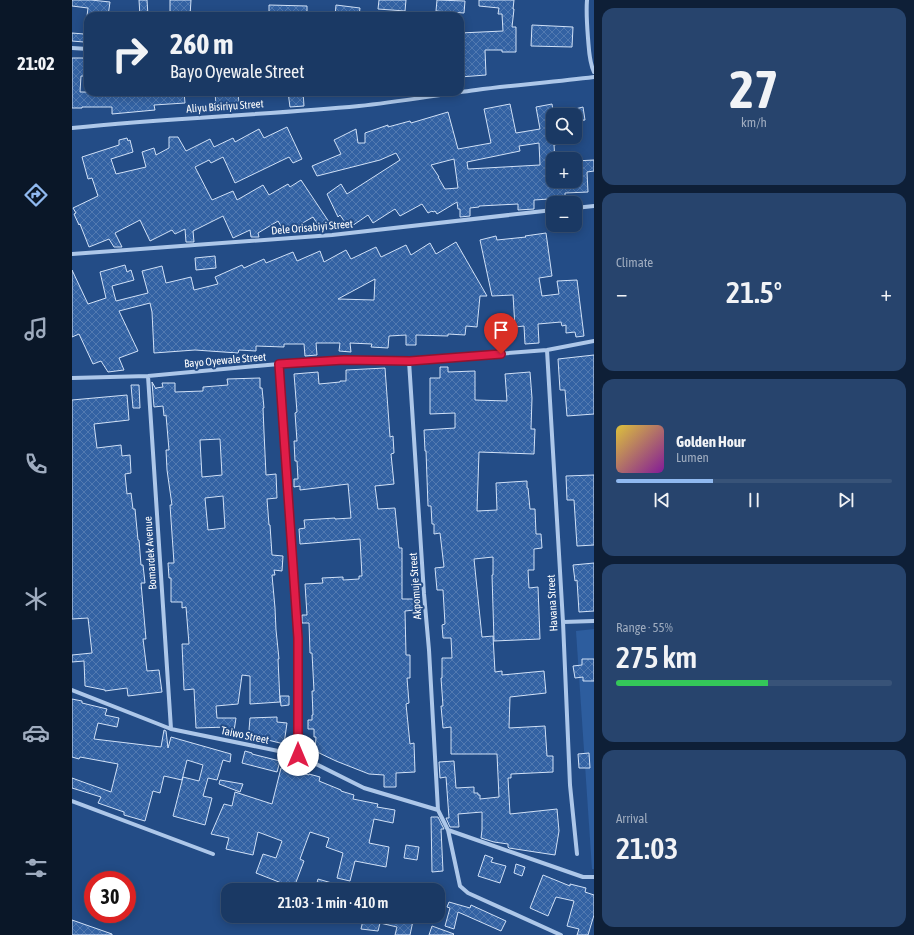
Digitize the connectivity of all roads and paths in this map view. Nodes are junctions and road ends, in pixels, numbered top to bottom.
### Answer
1 (587, 0) edge
2 (72, 48) edge
3 (84, 49) edge
4 (594, 72) edge
5 (594, 77) edge
6 (464, 92) edge
7 (434, 96) edge
8 (72, 128) edge
9 (594, 206) edge
10 (582, 207) edge
11 (546, 211) edge
12 (72, 254) edge
13 (594, 341) edge
14 (547, 350) junction
15 (410, 361) junction
16 (279, 364) junction
17 (148, 376) junction
18 (72, 378) edge
19 (594, 621) edge
20 (563, 622) junction
21 (72, 690) edge
22 (171, 728) junction
23 (298, 755) junction
24 (72, 802) edge
25 (438, 810) junction
26 (448, 830) junction
27 (213, 854) dead end
28 (577, 854) dead end
29 (594, 877) edge
30 (561, 935) edge

1 - 4 street
2 - 3 street
5 - 6 street, Aliyu Bisiriyu Street
7 - 8 street, Aliyu Bisiriyu Street
9 - 10 street
11 - 12 street, Dele Orisabiyi Street
13 - 14 street, Bayo Oyewale Street
14 - 15 street, Bayo Oyewale Street
14 - 20 street, Havana Street
15 - 16 street, Bayo Oyewale Street
15 - 25 street, Akpomuje Street
16 - 17 street, Bayo Oyewale Street
16 - 23 street
17 - 18 street, Bayo Oyewale Street
17 - 22 street, Bomardek Avenue
19 - 20 street
20 - 28 street, Havana Street
21 - 22 street, Taiwo Street
22 - 23 street, Taiwo Street
23 - 25 street, Taiwo Street
24 - 27 street
25 - 26 street
26 - 29 street
26 - 30 street

